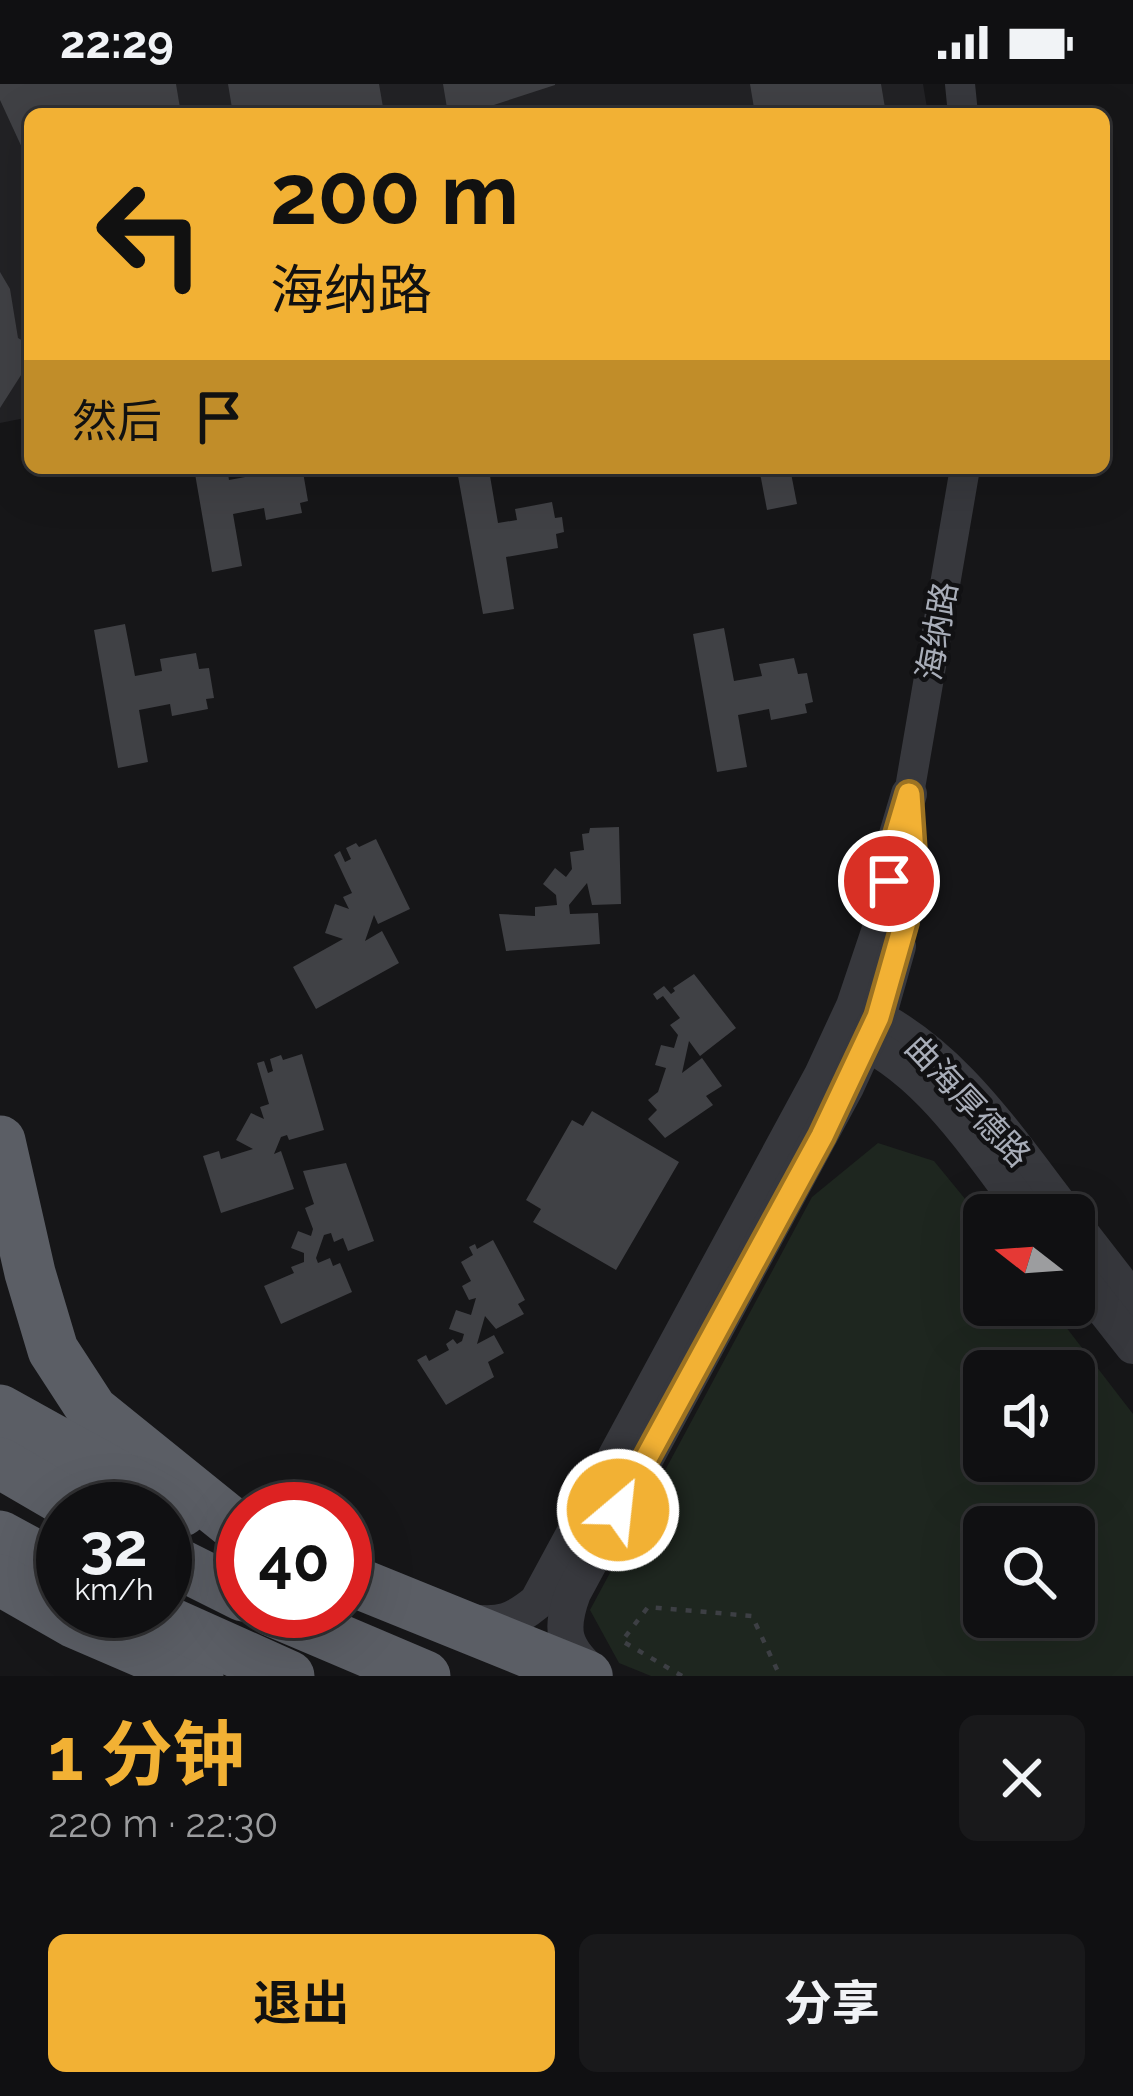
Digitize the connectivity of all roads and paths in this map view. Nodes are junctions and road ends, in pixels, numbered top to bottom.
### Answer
1 (963, 474) edge
2 (909, 794) joint
3 (860, 1024) junction
4 (0, 1142) edge
5 (1012, 1194) edge
6 (1050, 1194) edge
7 (1095, 1252) edge
8 (1095, 1298) edge
9 (1133, 1300) edge
10 (1133, 1346) edge
11 (0, 1409) edge
12 (0, 1463) edge
13 (36, 1484) edge
14 (216, 1513) edge
15 (216, 1524) edge
16 (0, 1536) edge
17 (36, 1555) edge
18 (0, 1580) edge
19 (372, 1589) edge
20 (449, 1619) junction
21 (192, 1633) edge
22 (336, 1638) edge
23 (198, 1676) edge
24 (289, 1676) edge
25 (425, 1676) edge
26 (586, 1676) edge
27 (597, 1676) edge
28 (682, 1676) edge
29 (780, 1676) edge

1 - 2 street, 海纳路
2 - 3 street, 海纳路
3 - 5 street, 曲海厚德路
3 - 6 street, 曲海厚德路
3 - 20 street, 海纳路
3 - 27 street, 海纳路
4 - 14 highway
7 - 9 street
8 - 10 street
11 - 15 highway
12 - 13 highway
16 - 17 highway
18 - 23 highway
19 - 20 highway
20 - 26 highway
21 - 24 highway
22 - 25 highway
28 - 29 path

